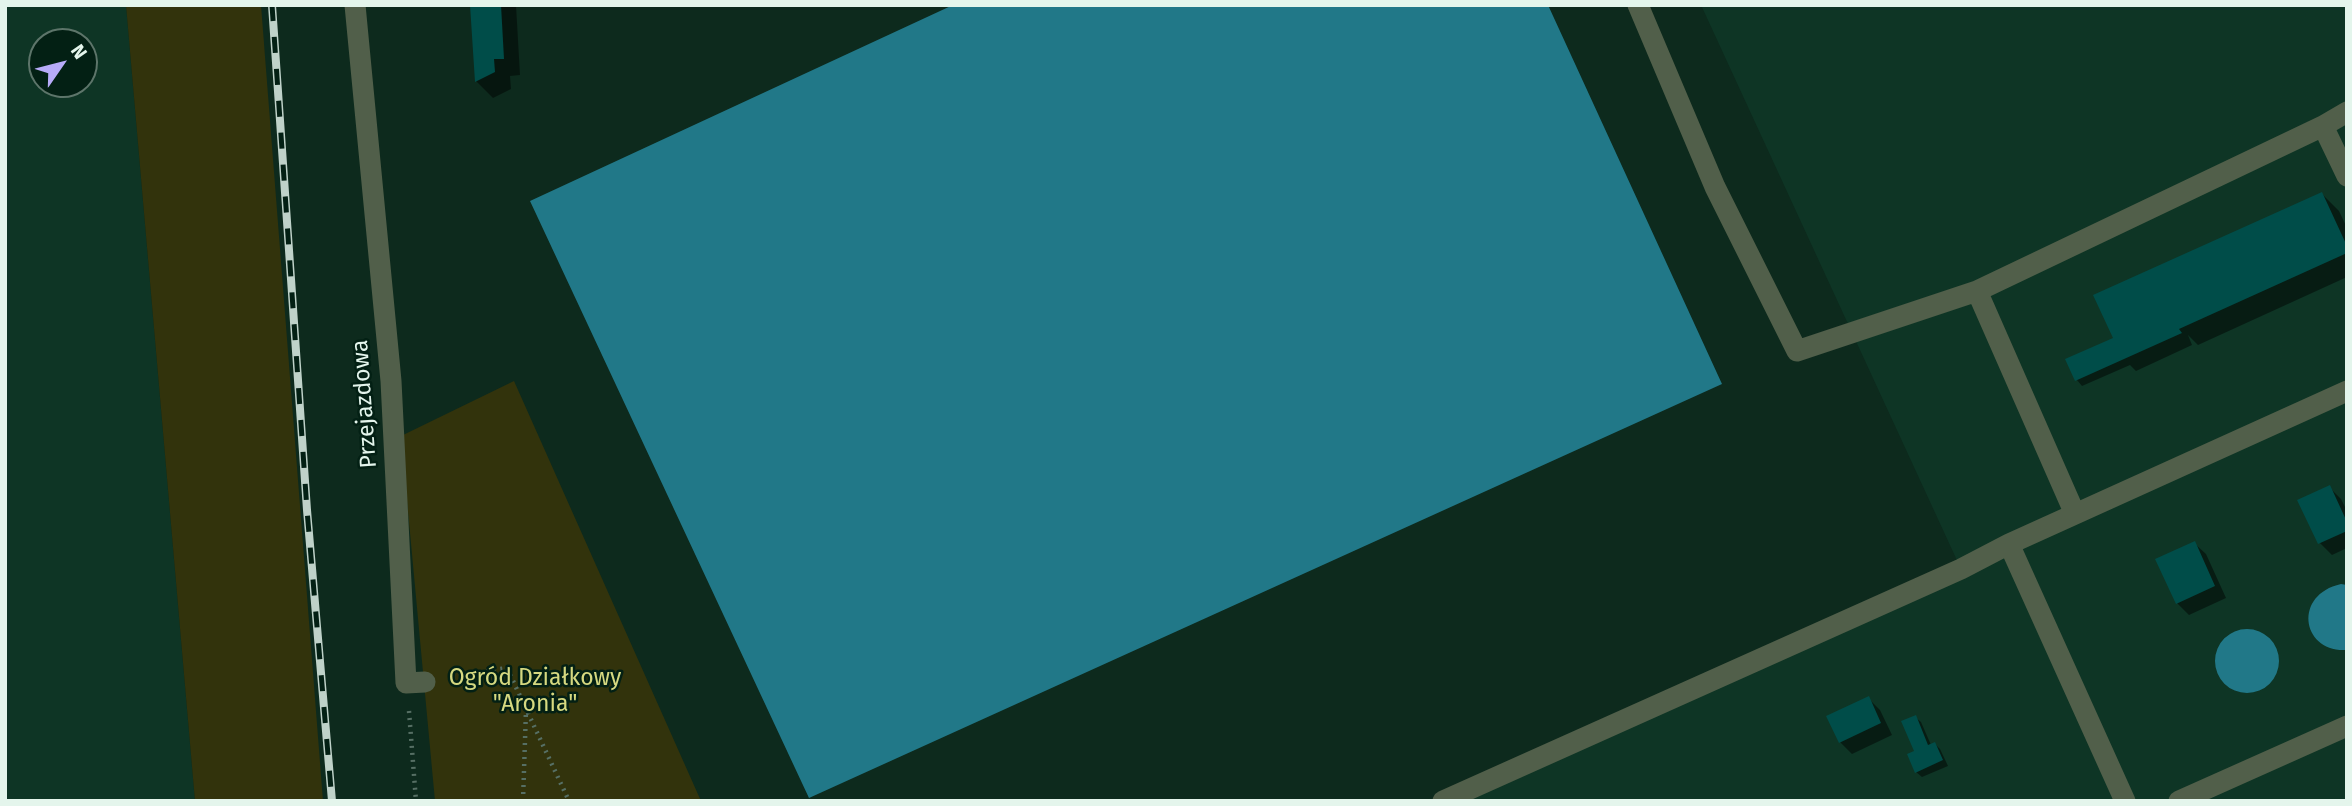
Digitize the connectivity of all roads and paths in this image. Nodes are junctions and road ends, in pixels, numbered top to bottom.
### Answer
1 (355, 5) edge
2 (1638, 5) edge
3 (2347, 112) edge
4 (2323, 126) junction
5 (2347, 176) edge
6 (1977, 290) junction
7 (2347, 391) edge
8 (2075, 514) junction
9 (2009, 544) junction
10 (416, 682) junction
11 (526, 709) junction
12 (2347, 726) edge
13 (416, 801) edge
14 (523, 801) edge
15 (569, 801) edge
16 (1443, 801) edge
17 (2125, 801) edge
18 (2179, 801) edge

1 - 10 lane, Przejazdowa
2 - 6 lane
3 - 4 lane
4 - 5 lane
4 - 6 lane
6 - 8 lane
7 - 8 lane
8 - 9 lane
9 - 16 lane
9 - 17 lane
10 - 11 path
10 - 13 path
11 - 14 path
11 - 15 path
12 - 18 lane

